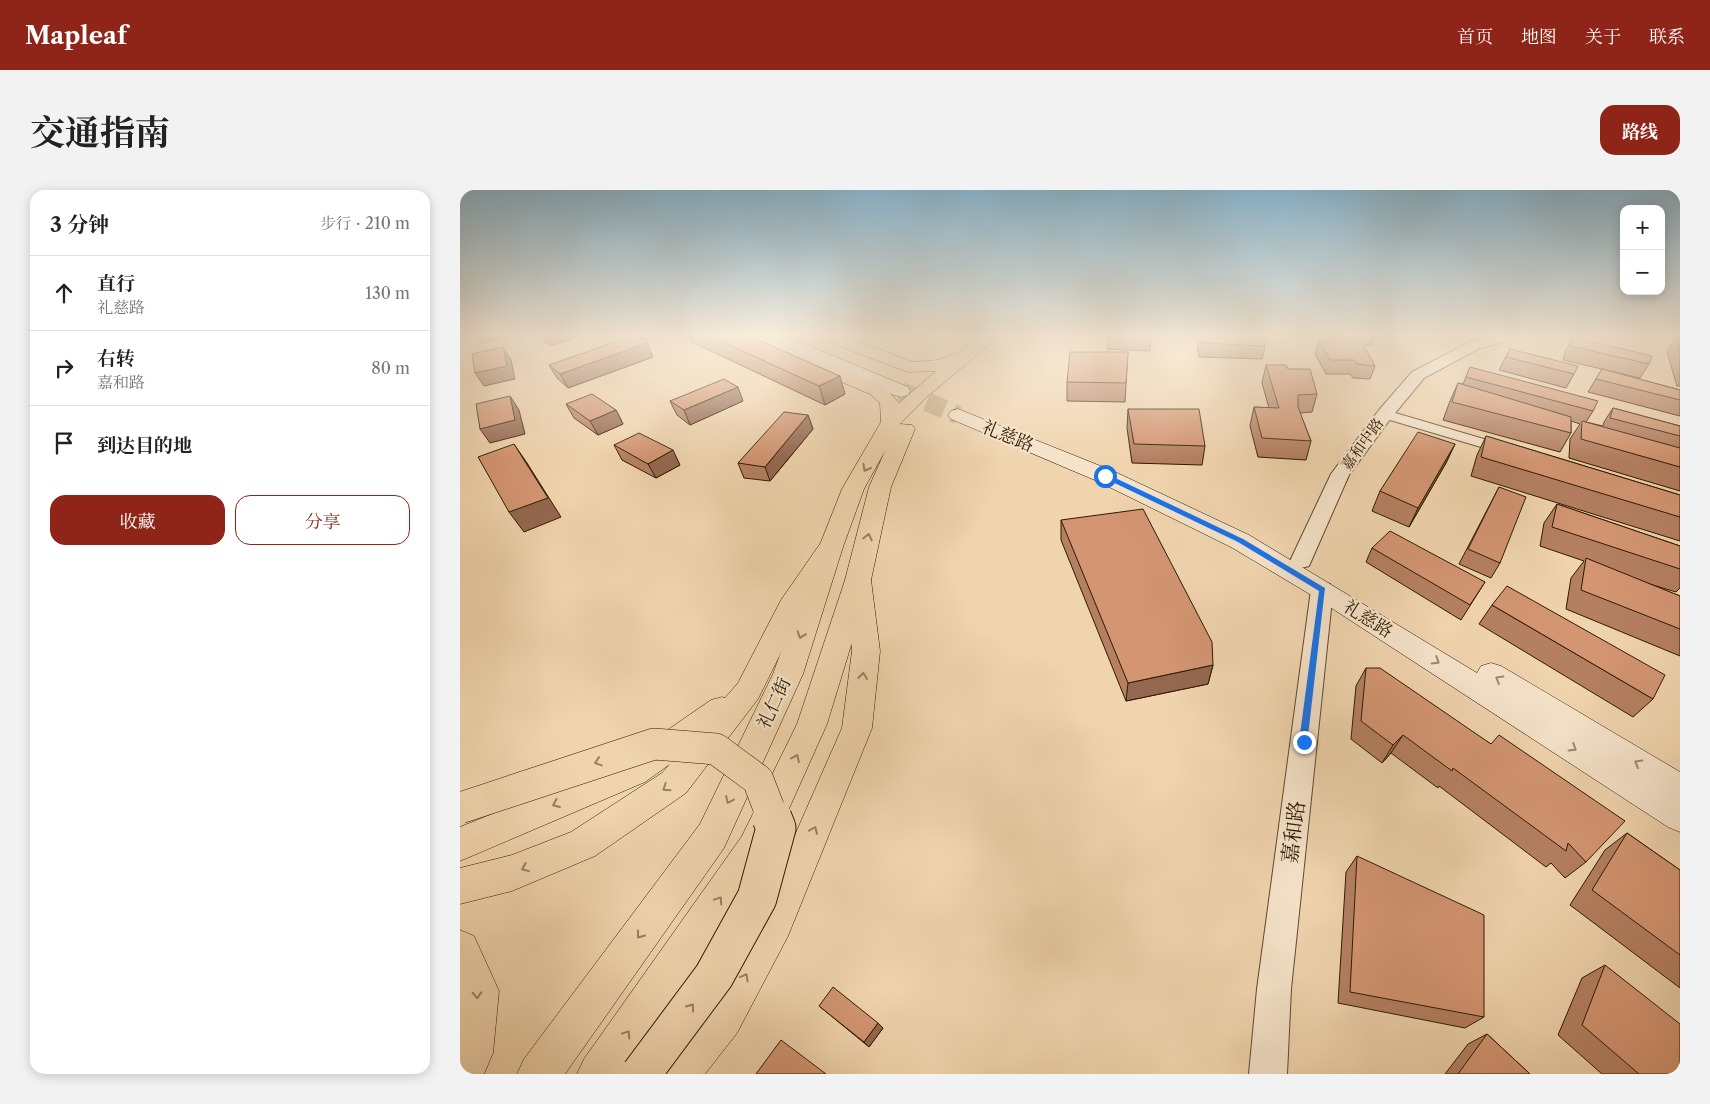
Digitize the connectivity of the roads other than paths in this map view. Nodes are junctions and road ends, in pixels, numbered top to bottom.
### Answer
1 (844, 376) edge
2 (875, 376) edge
3 (880, 376) edge
4 (940, 376) edge
5 (956, 376) edge
6 (1417, 376) edge
7 (1385, 414) junction
8 (891, 422) junction
9 (1518, 454) edge
10 (831, 548) junction
11 (1301, 561) junction
12 (858, 580) junction
13 (1322, 590) junction
14 (748, 691) junction
15 (1680, 789) edge
16 (460, 808) edge
17 (1680, 816) edge
18 (460, 844) edge
19 (460, 886) edge
20 (460, 950) edge
21 (460, 1074) edge
22 (539, 1074) edge
23 (599, 1074) edge
24 (641, 1074) edge
25 (678, 1074) edge
26 (1268, 1074) edge

1 - 8 main road
2 - 3 main road
4 - 8 main road, 礼仁街
12 -> 5 main road
6 - 7 street, 嘉和中路
7 - 9 street
7 - 11 street, 嘉和中路
8 -> 10 main road, 礼仁街
10 - 14 main road
10 -> 22 main road, 礼仁街
11 - 13 main road, 礼慈路
15 -> 11 main road, 礼慈路
23 -> 12 main road
25 -> 12 main road
13 -> 17 main road, 礼慈路
13 - 26 street, 嘉和路
14 -> 18 main road
14 -> 19 main road
24 -> 16 main road, bridge
20 -> 21 main road

